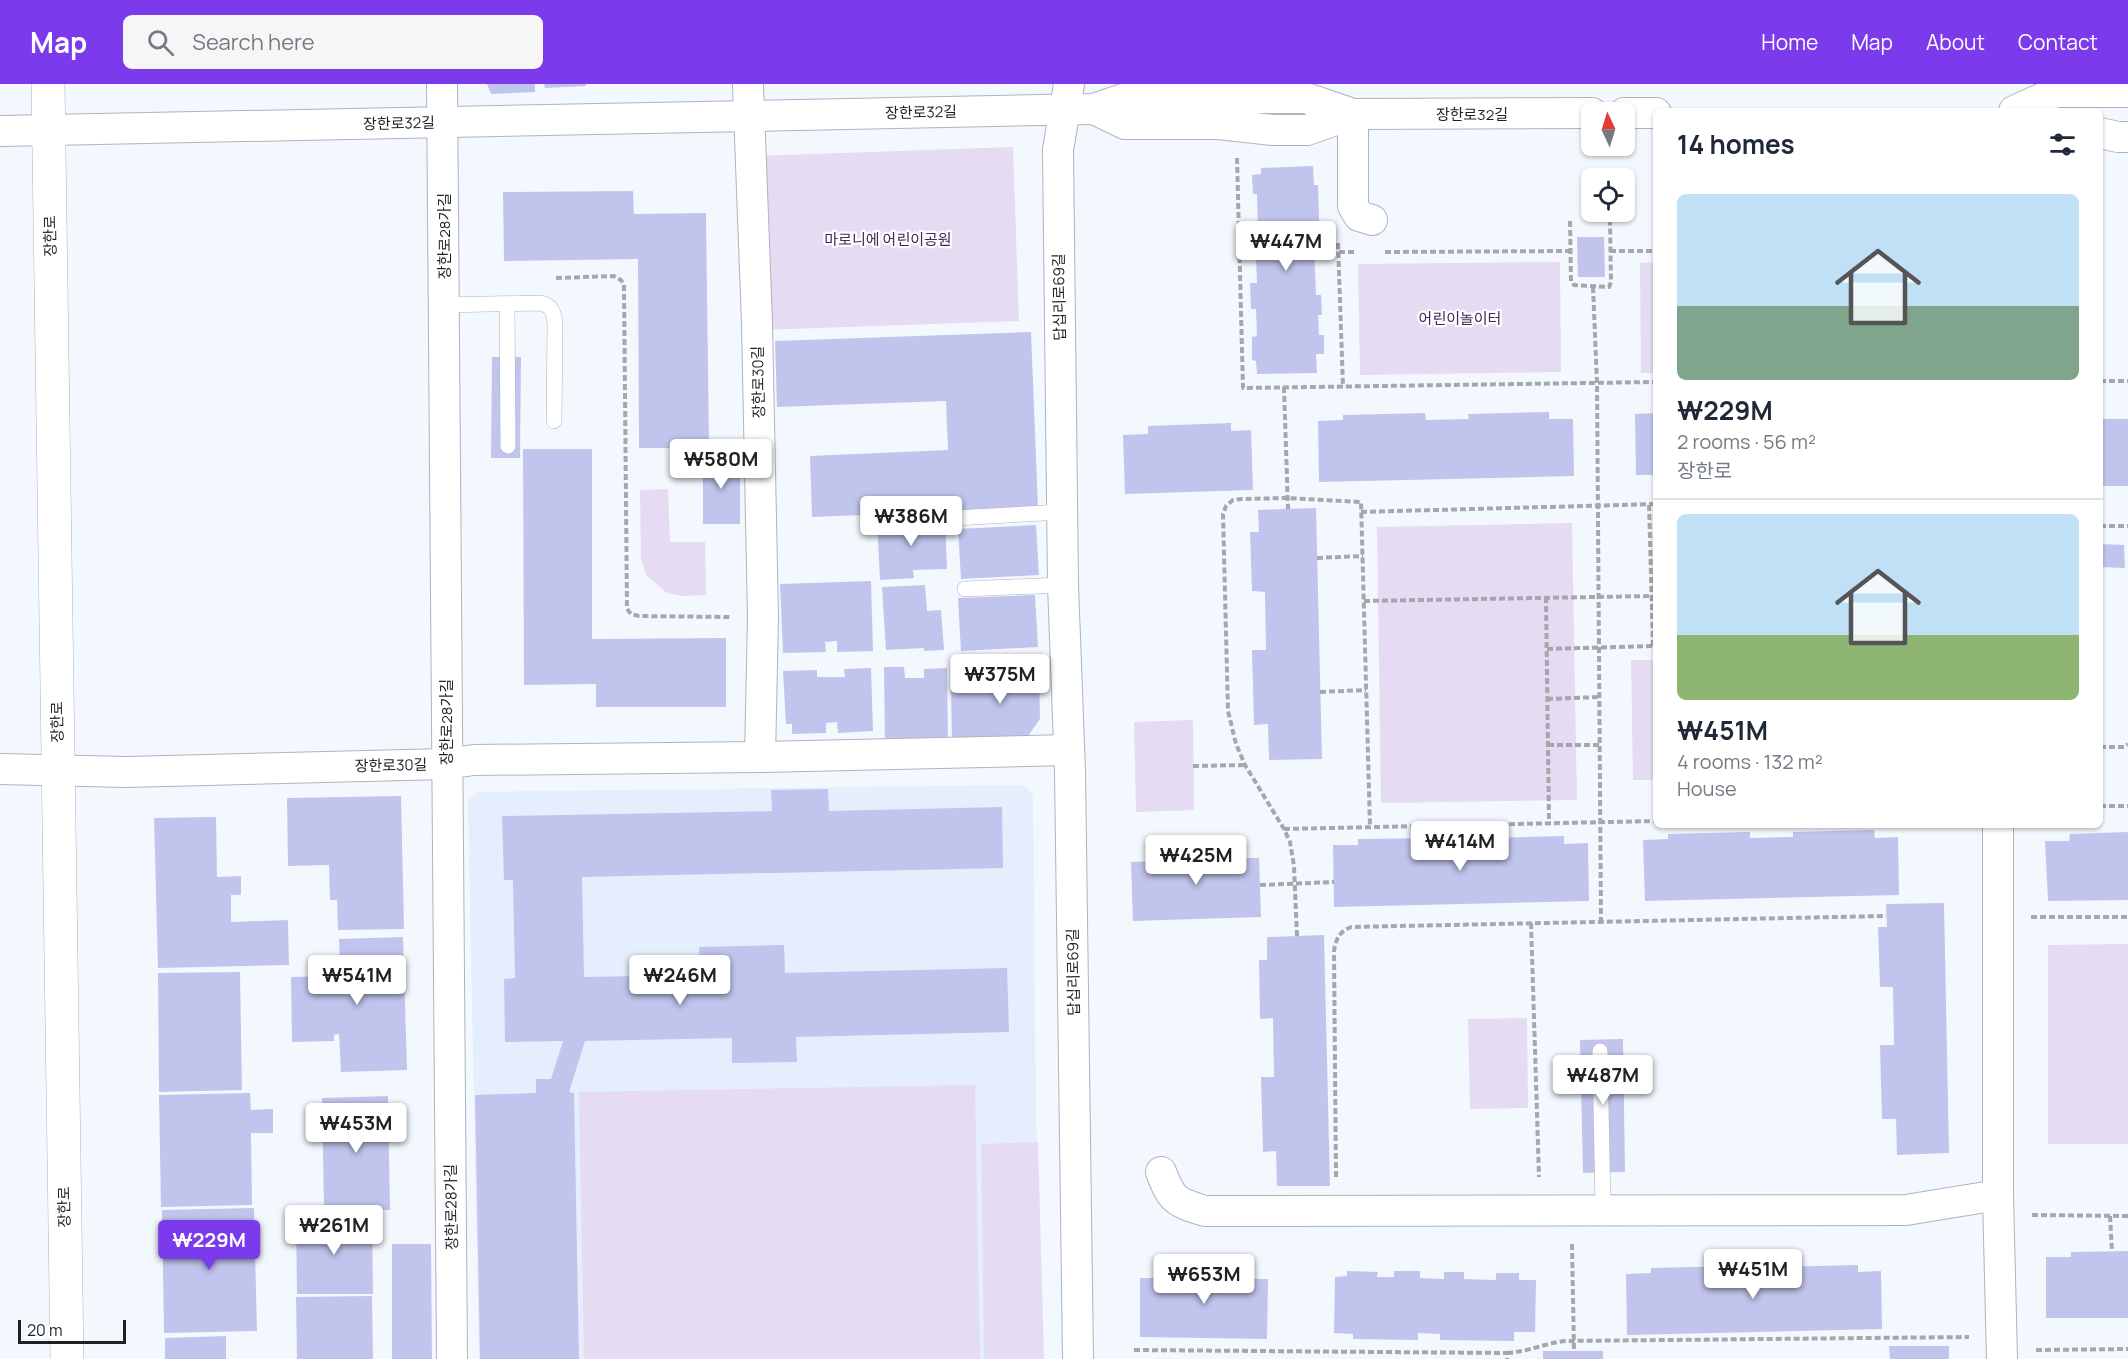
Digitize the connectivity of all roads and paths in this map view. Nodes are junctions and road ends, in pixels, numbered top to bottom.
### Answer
1 (48, 84) edge
2 (442, 84) edge
3 (748, 84) edge
4 (2128, 92) edge
5 (1067, 97) edge
6 (2021, 108) edge
7 (2128, 109) edge
8 (2103, 110) edge
9 (1581, 113) edge
10 (1635, 113) edge
11 (1653, 113) edge
12 (1353, 114) junction
13 (749, 115) junction
14 (443, 122) junction
15 (49, 129) junction
16 (0, 131) edge
17 (2103, 134) edge
18 (2128, 136) edge
19 (1236, 154) dead end
20 (1372, 220) dead end
21 (1570, 221) dead end
22 (1610, 222) edge
23 (1338, 241) dead end
24 (1570, 251) junction
25 (1610, 251) junction
26 (1653, 251) edge
27 (1339, 252) junction
28 (1362, 252) dead end
29 (1374, 252) dead end
30 (547, 279) dead end
31 (1593, 287) junction
32 (507, 304) junction
33 (444, 305) junction
34 (2103, 381) edge
35 (2128, 381) edge
36 (1653, 382) edge
37 (1597, 383) junction
38 (1284, 387) junction
39 (1343, 387) junction
40 (555, 421) dead end
41 (508, 446) dead end
42 (1287, 498) junction
43 (1653, 504) edge
44 (1649, 505) junction
45 (1598, 506) junction
46 (1288, 509) dead end
47 (1062, 512) junction
48 (1361, 512) junction
49 (955, 518) dead end
50 (2103, 526) edge
51 (2128, 526) edge
52 (1363, 556) junction
53 (1317, 558) dead end
54 (1063, 585) junction
55 (965, 589) dead end
56 (1652, 596) junction
57 (1546, 597) junction
58 (1598, 597) junction
59 (1364, 600) junction
60 (763, 617) junction
61 (1653, 621) edge
62 (1653, 646) edge
63 (1599, 647) junction
64 (1547, 649) junction
65 (1366, 690) junction
66 (1320, 692) dead end
67 (1599, 698) junction
68 (1547, 699) junction
69 (2128, 744) edge
70 (1548, 745) junction
71 (1600, 745) junction
72 (2103, 747) edge
73 (1069, 750) junction
74 (760, 757) junction
75 (446, 764) junction
76 (1245, 765) junction
77 (1193, 766) dead end
78 (0, 769) edge
79 (58, 770) junction
80 (2103, 806) edge
81 (2128, 806) edge
82 (1653, 821) edge
83 (1600, 822) junction
84 (1549, 823) junction
85 (1370, 827) junction
86 (1998, 828) edge
87 (1284, 829) junction
88 (1334, 882) dead end
89 (1295, 884) junction
90 (1260, 885) dead end
91 (1886, 916) dead end
92 (2128, 916) edge
93 (2021, 917) dead end
94 (1601, 922) junction
95 (1531, 923) junction
96 (1297, 936) dead end
97 (1600, 1051) dead end
98 (1161, 1172) dead end
99 (1998, 1195) junction
100 (1572, 1210) junction
101 (1336, 1211) junction
102 (1540, 1211) junction
103 (1603, 1211) junction
104 (2021, 1215) dead end
105 (2110, 1216) junction
106 (2128, 1216) edge
107 (2112, 1251) dead end
108 (1977, 1337) dead end
109 (1574, 1341) junction
110 (2128, 1349) edge
111 (1134, 1350) dead end
112 (2034, 1350) dead end
113 (1574, 1351) dead end
114 (1507, 1353) junction
115 (66, 1359) edge
116 (452, 1359) edge
117 (1078, 1359) edge
118 (1507, 1359) edge
119 (2002, 1359) edge

1 - 15 street, 장한로
2 - 14 street, 장한로28가길
3 - 13 street
4 - 6 street
5 - 12 street, 장한로32길
5 - 13 street, 장한로32길
5 - 47 street, 답십리로69길
7 - 8 street
9 - 12 street, 장한로32길
10 - 11 street
12 - 20 street
13 - 14 street, 장한로32길
13 - 60 street, 장한로30길
14 - 15 street, 장한로32길
14 - 33 street, 장한로28가길
15 - 16 street, 장한로32길
15 - 79 street, 장한로
17 - 18 street
19 - 38 path
21 - 24 path
22 - 25 path
23 - 27 path
24 - 29 path
24 - 31 path
25 - 26 path
25 - 31 path
27 - 28 path
27 - 39 path
30 - 60 path
31 - 37 path
32 - 33 lane
32 - 40 lane
32 - 41 lane
33 - 75 street, 장한로28가길
34 - 35 path
36 - 37 path
37 - 39 path
37 - 45 path
38 - 39 path
38 - 42 path
42 - 46 path
42 - 48 path
42 - 76 path
43 - 44 path
44 - 45 path
44 - 56 path
45 - 48 path
45 - 58 path
47 - 49 lane
47 - 54 street, 답십리로69길
48 - 52 path
50 - 51 path
52 - 53 path
52 - 59 path
54 - 55 lane
54 - 73 street, 답십리로69길
56 - 58 path
56 - 61 path
57 - 58 path
57 - 59 path
57 - 64 path
58 - 63 path
59 - 65 path
60 - 74 street, 장한로30길
62 - 63 path
63 - 64 path
63 - 67 path
64 - 68 path
65 - 66 path
65 - 85 path
67 - 68 path
67 - 71 path
68 - 70 path
69 - 72 path
70 - 71 path
70 - 84 path
71 - 83 path
73 - 74 street, 장한로30길
73 - 117 street, 답십리로69길
74 - 75 street, 장한로30길
75 - 79 street, 장한로30길
75 - 116 street, 장한로28가길
76 - 77 path
76 - 87 path
78 - 79 street, 장한로30길
79 - 115 street, 장한로
80 - 81 path
82 - 83 path
83 - 84 path
83 - 94 path
84 - 85 path
85 - 87 path
86 - 99 street
87 - 89 path
88 - 89 path
89 - 90 path
89 - 96 path
91 - 94 path
92 - 93 path
94 - 95 path
95 - 101 path
95 - 102 path
97 - 103 lane
98 - 101 street
99 - 103 street
99 - 119 street
100 - 102 street
100 - 103 street
100 - 109 path
101 - 102 street
104 - 105 path
105 - 106 path
105 - 107 path
108 - 109 path
109 - 113 path
109 - 114 path
110 - 112 path
111 - 114 path
114 - 118 path

